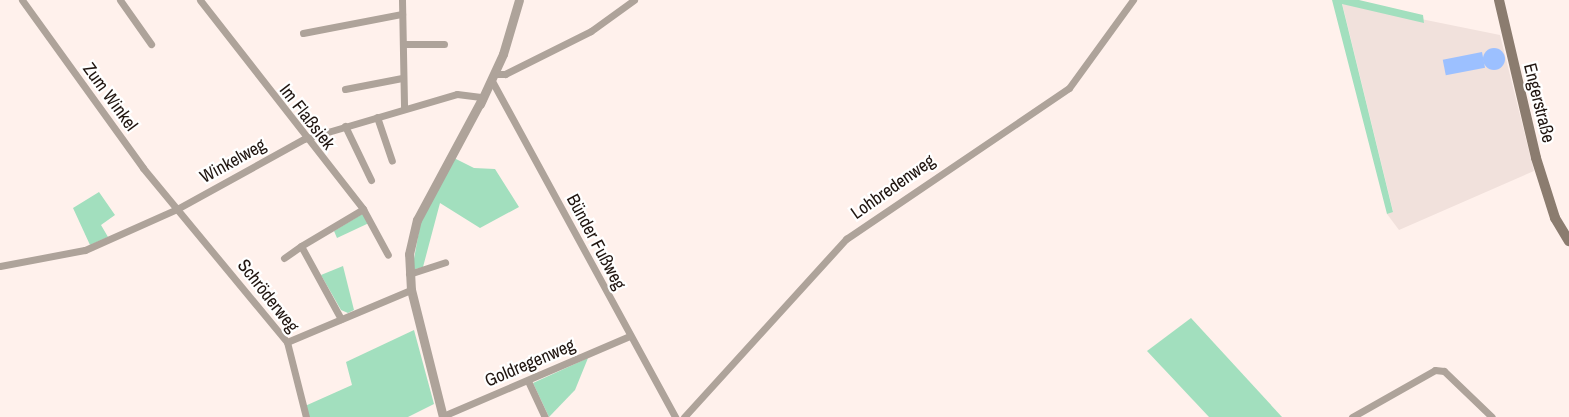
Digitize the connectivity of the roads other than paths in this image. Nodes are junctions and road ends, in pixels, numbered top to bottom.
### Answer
1 (22, 0) edge
2 (120, 0) edge
3 (200, 0) edge
4 (402, 0) edge
5 (519, 0) edge
6 (634, 0) edge
7 (1133, 0) edge
8 (1499, 0) edge
9 (402, 14) junction
10 (303, 33) dead end
11 (151, 44) dead end
12 (402, 44) junction
13 (444, 44) dead end
14 (402, 78) junction
15 (493, 78) junction
16 (345, 90) dead end
17 (483, 98) junction
18 (404, 109) junction
19 (377, 117) junction
20 (345, 126) junction
21 (304, 139) junction
22 (392, 161) dead end
23 (371, 180) dead end
24 (177, 209) junction
25 (363, 209) junction
26 (1569, 241) edge
27 (301, 246) junction
28 (388, 255) dead end
29 (284, 258) dead end
30 (445, 262) dead end
31 (0, 266) edge
32 (409, 274) junction
33 (411, 290) junction
34 (341, 319) junction
35 (630, 336) junction
36 (287, 342) junction
37 (528, 381) junction
38 (306, 417) edge
39 (443, 417) edge
40 (545, 417) edge
41 (675, 417) edge
42 (684, 417) edge
43 (1352, 417) edge
44 (1492, 417) edge

1 - 24 street, Zum Winkel
2 - 11 street
3 - 21 street, Im Flaßsiek
4 - 9 street
5 - 15 street
6 - 15 street
7 - 42 street, Lohbredenweg
8 - 26 main road, Engerstraße
9 - 10 street
9 - 12 street
12 - 13 street
12 - 14 street
14 - 16 street
14 - 18 street
15 - 17 street
15 - 35 street, Bünder Fußweg
17 - 18 street, Winkelweg
17 - 32 street
18 - 19 street, Winkelweg
19 - 20 street, Winkelweg
19 - 22 street
20 - 21 street, Winkelweg
20 - 23 street
21 - 24 street, Winkelweg
21 - 25 street, Im Flaßsiek
24 - 31 street, Winkelweg
24 - 36 street, Schröderweg
25 - 27 street
25 - 28 street, Im Flaßsiek
27 - 29 street
27 - 34 street
30 - 32 street
32 - 33 street
33 - 34 street
33 - 39 street
34 - 36 street
35 - 37 street, Goldregenweg
35 - 41 street, Bünder Fußweg
36 - 38 street, Schröderweg
37 - 39 street, Goldregenweg
37 - 40 street
43 - 44 street

